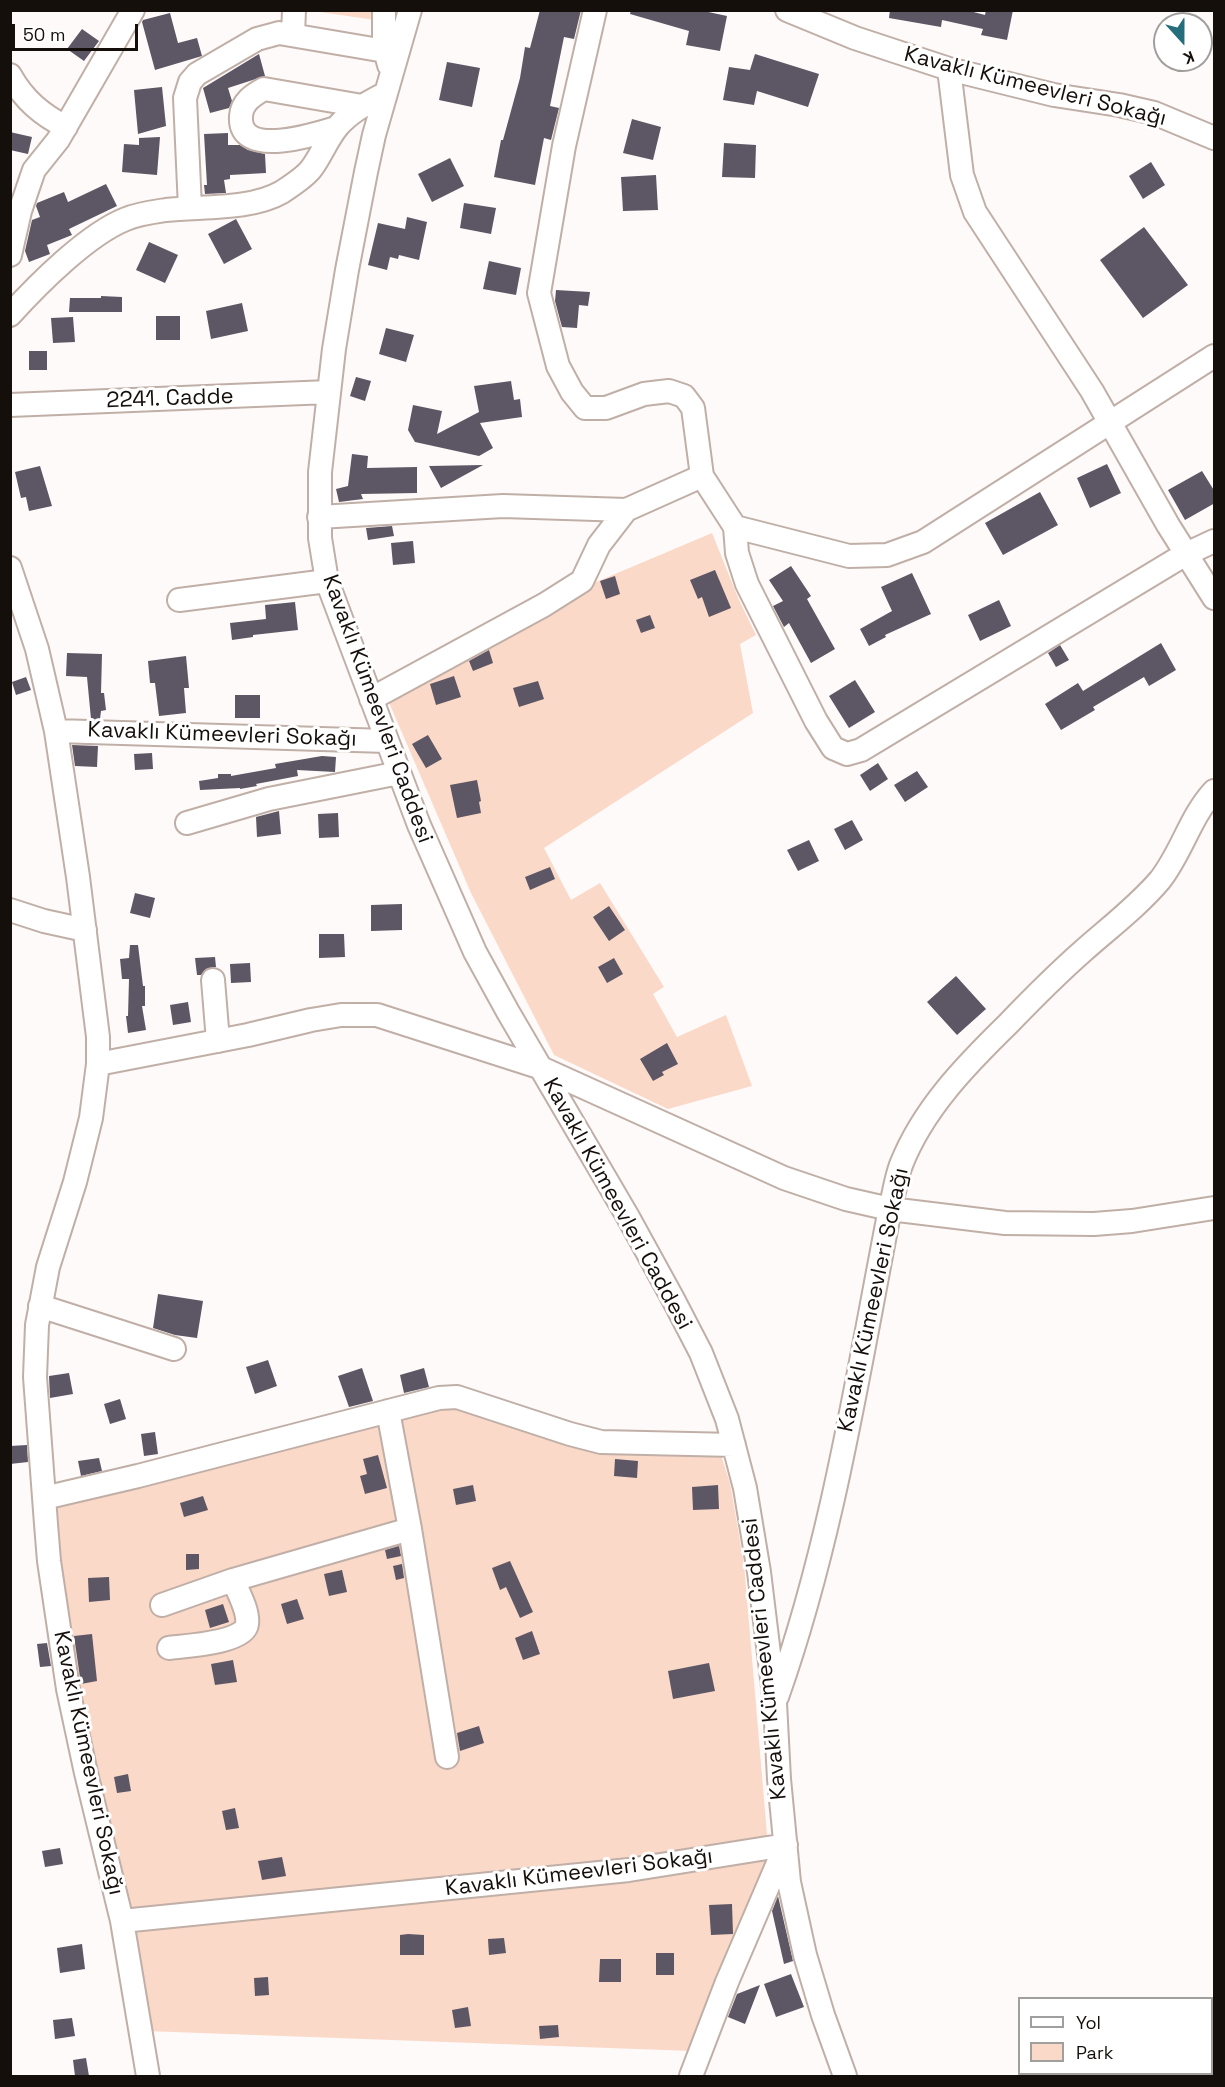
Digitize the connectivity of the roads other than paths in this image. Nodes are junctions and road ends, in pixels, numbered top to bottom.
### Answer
1 (134, 10) edge
2 (294, 10) edge
3 (384, 10) edge
4 (410, 10) edge
5 (595, 10) edge
6 (787, 10) edge
7 (293, 35) junction
8 (949, 69) junction
9 (388, 72) junction
10 (10, 75) edge
11 (362, 106) junction
12 (66, 127) junction
13 (336, 128) junction
14 (1215, 138) edge
15 (190, 208) junction
16 (10, 255) edge
17 (10, 315) edge
18 (1215, 356) edge
19 (328, 392) junction
20 (10, 405) edge
21 (1110, 422) junction
22 (702, 476) junction
23 (626, 510) junction
24 (319, 517) junction
25 (735, 527) junction
26 (1215, 542) edge
27 (1186, 554) junction
28 (10, 568) edge
29 (327, 581) junction
30 (1215, 598) edge
31 (179, 600) dead end
32 (371, 699) junction
33 (56, 731) junction
34 (387, 741) junction
35 (399, 773) junction
36 (1215, 791) edge
37 (188, 823) dead end
38 (10, 910) edge
39 (85, 930) junction
40 (213, 980) dead end
41 (218, 1041) junction
42 (98, 1064) junction
43 (539, 1067) junction
44 (1215, 1208) edge
45 (890, 1209) junction
46 (40, 1306) junction
47 (174, 1349) dead end
48 (388, 1411) junction
49 (734, 1445) junction
50 (44, 1498) junction
51 (410, 1528) junction
52 (233, 1580) junction
53 (162, 1605) dead end
54 (169, 1648) dead end
55 (775, 1703) junction
56 (447, 1757) dead end
57 (786, 1845) junction
58 (122, 1921) junction
59 (148, 2076) edge
60 (691, 2076) edge
61 (845, 2076) edge

1 - 12 street
2 - 7 street
3 - 9 street
4 - 9 street, Kavaklı Kümeevleri Caddesi
5 - 22 street
6 - 8 street, Kavaklı Kümeevleri Sokağı
7 - 9 street
7 - 15 street
8 - 14 street, Kavaklı Kümeevleri Sokağı
8 - 21 street
9 - 11 street
9 - 19 street, Kavaklı Kümeevleri Caddesi
10 - 12 street
11 - 13 street
11 - 13 street
12 - 16 street
13 - 15 street
15 - 17 street
18 - 21 street
19 - 20 street, 2241. Cadde
19 - 24 street, Kavaklı Kümeevleri Caddesi
21 - 25 street
21 - 27 street
22 - 23 street
22 - 25 street
23 - 24 street
23 - 32 street
24 - 29 street, Kavaklı Kümeevleri Caddesi
25 - 27 street
26 - 27 street
27 - 30 street
28 - 33 street, Kavaklı Kümeevleri Sokağı
29 - 31 street
29 - 32 street, Kavaklı Kümeevleri Caddesi
32 - 34 street, Kavaklı Kümeevleri Caddesi
33 - 34 street, Kavaklı Kümeevleri Sokağı
33 - 39 street, Kavaklı Kümeevleri Sokağı
34 - 35 street, Kavaklı Kümeevleri Caddesi
35 - 37 street
35 - 43 street, Kavaklı Kümeevleri Caddesi
36 - 45 street, Kavaklı Kümeevleri Sokağı
38 - 39 street
39 - 42 street, Kavaklı Kümeevleri Sokağı
40 - 41 street
41 - 42 street
41 - 43 street
42 - 46 street, Kavaklı Kümeevleri Sokağı
43 - 45 street, Kavaklı Kümeevleri Caddesi
43 - 49 street, Kavaklı Kümeevleri Caddesi
44 - 45 street, Kavaklı Kümeevleri Caddesi
45 - 55 street, Kavaklı Kümeevleri Sokağı
46 - 47 street
46 - 50 street, Kavaklı Kümeevleri Sokağı
48 - 49 street
48 - 50 street
48 - 51 street
49 - 55 street, Kavaklı Kümeevleri Caddesi
50 - 58 street, Kavaklı Kümeevleri Sokağı
51 - 52 street
51 - 56 street
52 - 53 street
52 - 54 street
55 - 57 street, Kavaklı Kümeevleri Caddesi
57 - 58 street, Kavaklı Kümeevleri Sokağı
57 - 60 street
57 - 61 street, Kavaklı Kümeevleri Caddesi
58 - 59 street, Kavaklı Kümeevleri Sokağı

